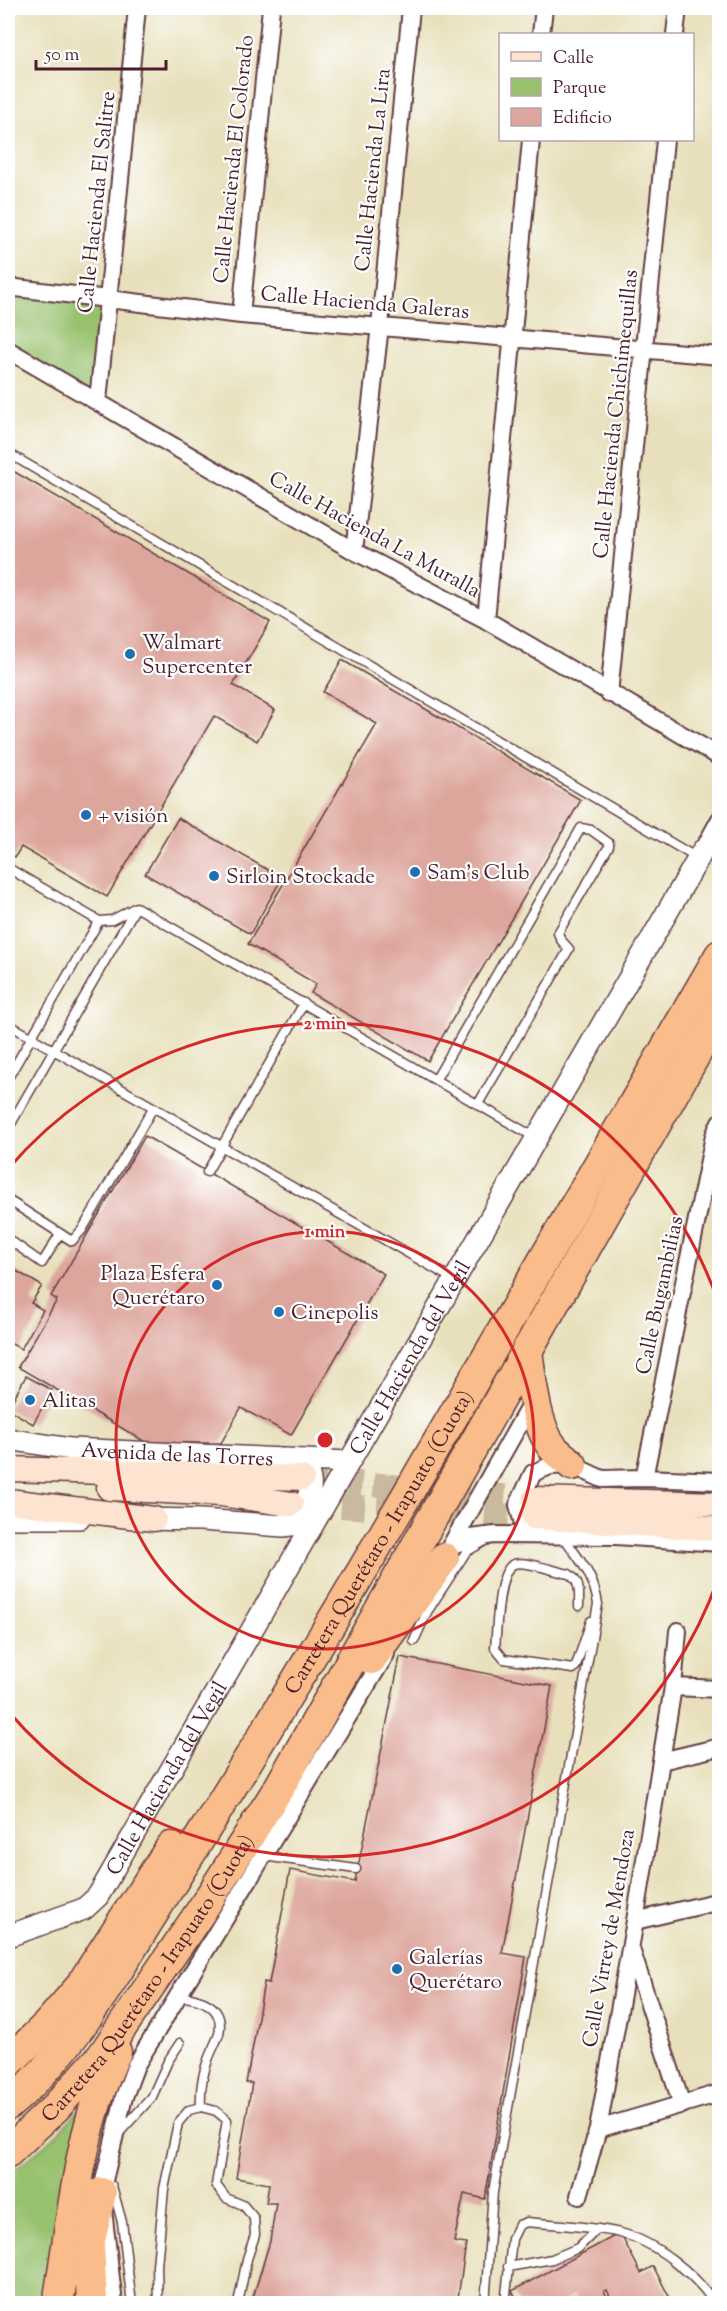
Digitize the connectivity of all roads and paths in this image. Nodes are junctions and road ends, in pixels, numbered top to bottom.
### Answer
1 (137, 8) edge
2 (271, 8) edge
3 (411, 8) edge
4 (544, 8) edge
5 (678, 8) edge
6 (541, 33) edge
7 (675, 33) edge
8 (531, 141) edge
9 (665, 141) edge
10 (8, 287) edge
11 (109, 298) junction
12 (241, 315) junction
13 (380, 326) junction
14 (511, 337) junction
15 (644, 349) junction
16 (8, 350) edge
17 (720, 356) edge
18 (98, 401) junction
19 (8, 453) edge
20 (354, 551) junction
21 (486, 620) junction
22 (609, 694) junction
23 (720, 757) edge
24 (720, 819) edge
25 (707, 850) edge
26 (8, 868) edge
27 (136, 908) junction
28 (99, 921) junction
29 (720, 955) edge
30 (304, 1003) junction
31 (720, 1011) edge
32 (8, 1024) edge
33 (31, 1038) junction
34 (53, 1050) junction
35 (8, 1078) edge
36 (436, 1079) junction
37 (478, 1104) junction
38 (153, 1108) junction
39 (8, 1129) edge
40 (718, 1132) edge
41 (536, 1138) junction
42 (222, 1147) junction
43 (207, 1172) dead end
44 (8, 1200) edge
45 (60, 1234) junction
46 (8, 1239) edge
47 (453, 1279) junction
48 (527, 1350) junction
49 (534, 1399) junction
50 (8, 1439) edge
51 (348, 1462) junction
52 (572, 1465) junction
53 (302, 1470) junction
54 (644, 1478) junction
55 (10, 1479) edge
56 (720, 1481) edge
57 (720, 1504) edge
58 (287, 1515) junction
59 (531, 1517) junction
60 (8, 1518) edge
61 (154, 1519) junction
62 (314, 1522) junction
63 (720, 1529) edge
64 (495, 1535) junction
65 (564, 1537) junction
66 (720, 1543) edge
67 (448, 1551) junction
68 (345, 1603) junction
69 (598, 1604) junction
70 (579, 1606) dead end
71 (678, 1631) dead end
72 (414, 1641) dead end
73 (673, 1687) junction
74 (720, 1689) edge
75 (720, 1747) edge
76 (661, 1761) junction
77 (280, 1786) junction
78 (263, 1856) junction
79 (356, 1869) dead end
80 (720, 1901) edge
81 (635, 1921) junction
82 (8, 1936) edge
83 (630, 1946) junction
84 (143, 1995) junction
85 (177, 1996) junction
86 (180, 2043) dead end
87 (8, 2063) edge
88 (719, 2098) edge
89 (8, 2105) edge
90 (682, 2105) junction
91 (201, 2107) junction
92 (598, 2129) junction
93 (115, 2138) junction
94 (8, 2152) edge
95 (104, 2182) junction
96 (579, 2196) dead end
97 (596, 2230) junction
98 (508, 2267) junction
99 (62, 2298) edge
100 (92, 2304) edge
101 (114, 2304) edge
102 (132, 2304) edge
103 (158, 2304) edge
104 (238, 2304) edge
105 (485, 2304) edge
106 (505, 2304) edge
107 (715, 2304) edge

1 - 11 street, Calle Hacienda El Salitre
2 - 12 street, Calle Hacienda El Colorado
3 - 13 street, Calle Hacienda La Lira
4 - 6 street
5 - 7 street
8 - 14 street
9 - 15 street, Calle Hacienda Chichimequillas
10 - 11 street, Calle Hacienda Galeras
11 - 12 street, Calle Hacienda Galeras
11 - 18 street, Calle Hacienda El Salitre
12 - 13 street, Calle Hacienda Galeras
13 - 14 street, Calle Hacienda Galeras
13 - 20 street, Calle Hacienda La Lira
14 - 15 street, Calle Hacienda Galeras
14 - 21 street
15 - 17 street, Calle Hacienda Galeras
15 - 22 street, Calle Hacienda Chichimequillas
16 - 18 street, Calle Hacienda La Muralla
18 - 20 street, Calle Hacienda La Muralla
19 - 25 lane
20 - 21 street, Calle Hacienda La Muralla
21 - 22 street, Calle Hacienda La Muralla
22 - 23 street, Calle Hacienda La Muralla
24 - 25 street, Calle Hacienda del Vegil
25 - 41 street, Calle Hacienda del Vegil
26 - 28 lane
27 - 28 lane
27 - 30 lane
27 - 34 lane
28 - 33 lane
29 - 68 highway, Carretera Querétaro - Irapuato (Cuota)
30 - 36 lane
30 - 42 lane
31 - 48 highway, Carretera Querétaro - Irapuato (Cuota)
32 - 33 lane
33 - 34 lane
33 - 35 lane
34 - 38 lane
34 - 39 lane
36 - 37 lane
36 - 37 lane
37 - 41 lane
38 - 42 lane
38 - 45 lane
40 - 54 street, Calle Bugambilias
41 - 47 street, Calle Hacienda del Vegil
42 - 43 lane
42 - 47 lane
44 - 45 lane
45 - 46 lane
47 - 51 street, Calle Hacienda del Vegil
48 - 49 highway
48 - 77 highway, Carretera Querétaro - Irapuato (Cuota)
49 - 52 highway
49 - 67 street
50 - 53 street, Avenida de las Torres
51 - 53 street, Avenida de las Torres
51 - 62 street, Calle Hacienda del Vegil
52 - 54 street
52 - 59 street
53 - 55 main road, Avenida de las Torres
53 - 58 street
54 - 56 street
55 - 58 main road, Avenida de las Torres
55 - 61 main road
57 - 59 main road
58 - 61 street, Avenida de las Torres
58 - 62 street, Avenida de las Torres
59 - 63 main road
59 - 64 street
59 - 65 street
60 - 61 street, Avenida de las Torres
62 - 82 street, Calle Hacienda del Vegil
64 - 67 street
64 - 72 lane
65 - 66 street
65 - 69 lane
67 - 77 highway
67 - 78 street
68 - 87 highway
68 - 89 highway, Carretera Querétaro - Irapuato (Cuota)
69 - 70 lane
69 - 105 lane
71 - 73 street, Calle Virrey de Mendoza
73 - 74 street
73 - 76 street, Calle Virrey de Mendoza
75 - 76 street
76 - 81 street, Calle Virrey de Mendoza
77 - 84 highway, Carretera Querétaro - Irapuato (Cuota)
78 - 79 lane
78 - 85 street
80 - 81 street
81 - 83 street, Calle Virrey de Mendoza
83 - 90 street
83 - 92 street, Calle Virrey de Mendoza
84 - 94 highway, Carretera Querétaro - Irapuato (Cuota)
84 - 99 highway
85 - 91 lane
85 - 93 street
86 - 93 lane
88 - 90 street
90 - 92 street
91 - 103 lane
91 - 104 lane
92 - 96 street, Calle Virrey de Mendoza
93 - 95 street
95 - 100 highway
95 - 101 street
95 - 102 lane
97 - 98 lane
97 - 98 lane
97 - 107 lane
98 - 106 lane

